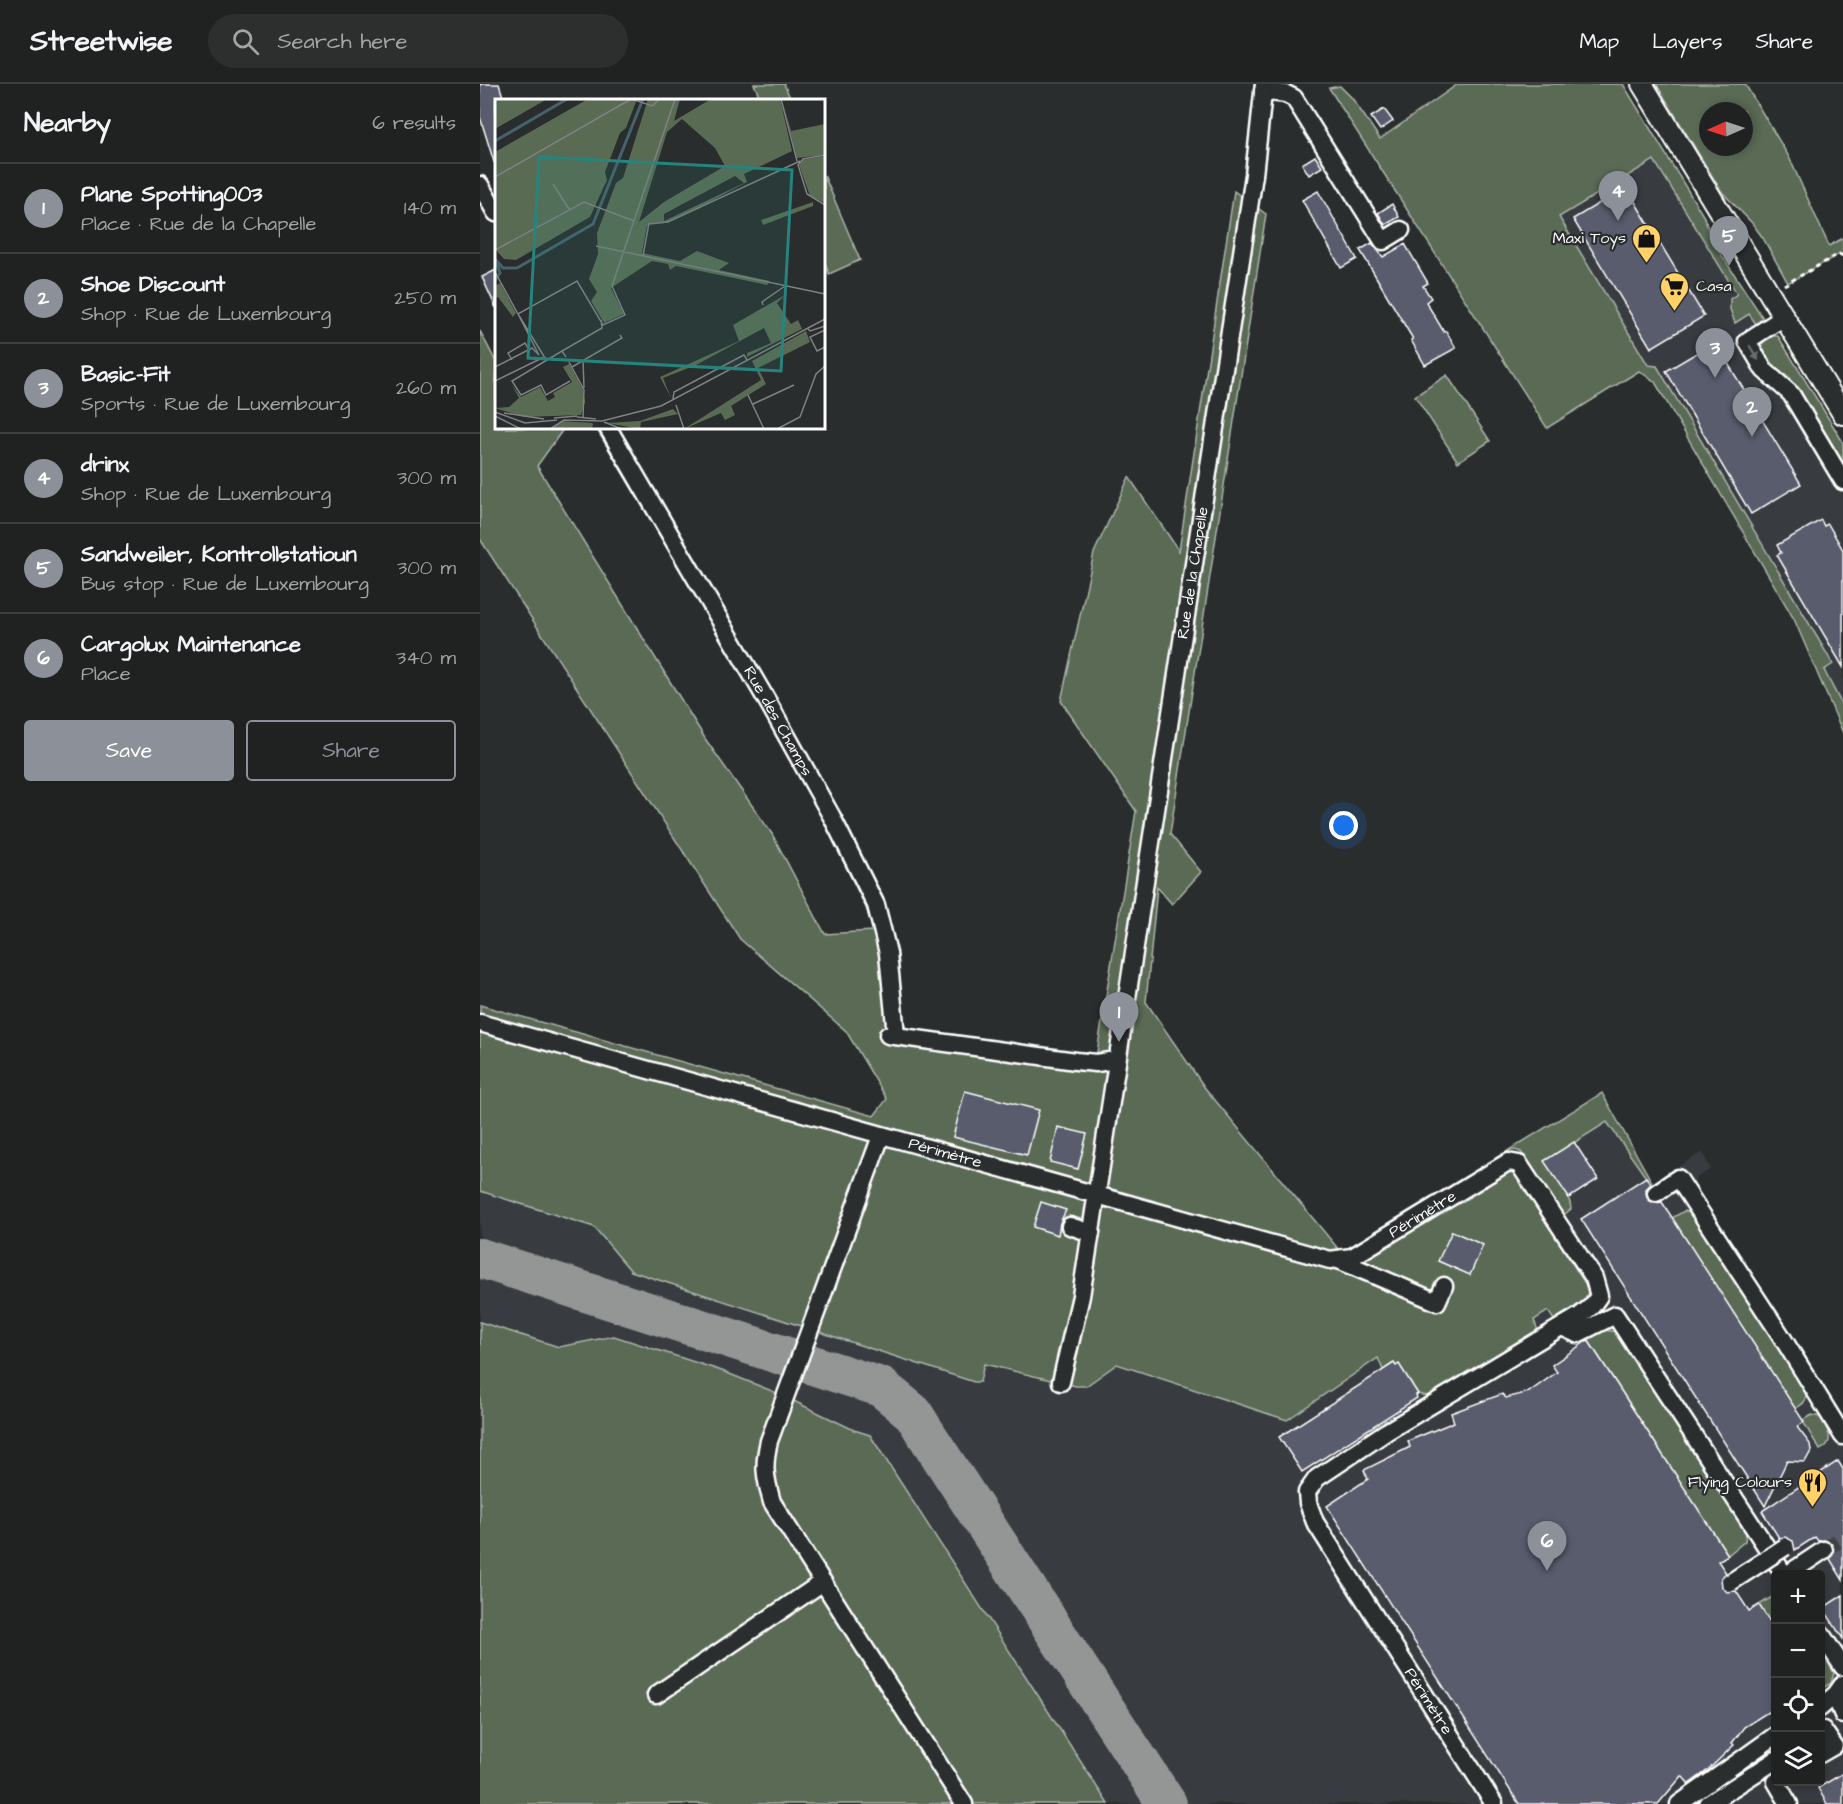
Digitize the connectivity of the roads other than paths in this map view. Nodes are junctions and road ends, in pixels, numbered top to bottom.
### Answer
1 (1642, 84) edge
2 (1264, 87) edge
3 (480, 185) edge
4 (495, 211) edge
5 (1401, 230) dead end
6 (1784, 317) junction
7 (1843, 414) edge
8 (609, 429) edge
9 (1843, 481) edge
10 (480, 1023) edge
11 (1116, 1060) junction
12 (881, 1136) junction
13 (1656, 1193) dead end
14 (1096, 1195) junction
15 (1070, 1226) dead end
16 (1090, 1233) junction
17 (1338, 1260) junction
18 (1444, 1286) dead end
19 (1562, 1327) junction
20 (1061, 1382) dead end
21 (1841, 1431) edge
22 (1785, 1547) dead end
23 (1824, 1550) tunnel mouth
24 (1783, 1570) edge
25 (1794, 1570) edge
26 (823, 1582) junction
27 (1731, 1582) dead end
28 (1825, 1638) edge
29 (1843, 1667) edge
30 (1839, 1690) edge
31 (656, 1695) dead end
32 (1825, 1704) edge
33 (1843, 1715) edge
34 (1825, 1733) edge
35 (1771, 1739) edge
36 (1825, 1752) edge
37 (1771, 1763) edge
38 (1778, 1786) edge
39 (964, 1804) edge
40 (1494, 1804) edge
41 (1679, 1804) edge
42 (1708, 1804) edge
43 (1788, 1804) edge

1 - 6 main road
2 - 5 street
2 - 11 street, Rue de la Chapelle
3 - 4 street
6 - 7 main road
6 -> 9 street
8 - 11 street, Rue des Champs
10 - 12 street, Périmètre
11 - 14 street, Rue de la Chapelle
12 - 14 street, Périmètre
12 - 26 street
13 - 21 street
14 - 16 street, Rue de la Chapelle
14 - 17 street, Périmètre
15 - 16 street
16 - 20 street, Rue de la Chapelle
17 - 18 street
17 - 19 street, Périmètre
19 - 24 street
19 - 40 street, Périmètre
22 - 27 street, bridge
23 - 25 street
26 - 31 street
26 - 39 street
28 - 29 street
30 - 32 street
30 - 33 street
34 - 36 street
35 - 41 street
37 - 42 street
38 - 43 street

